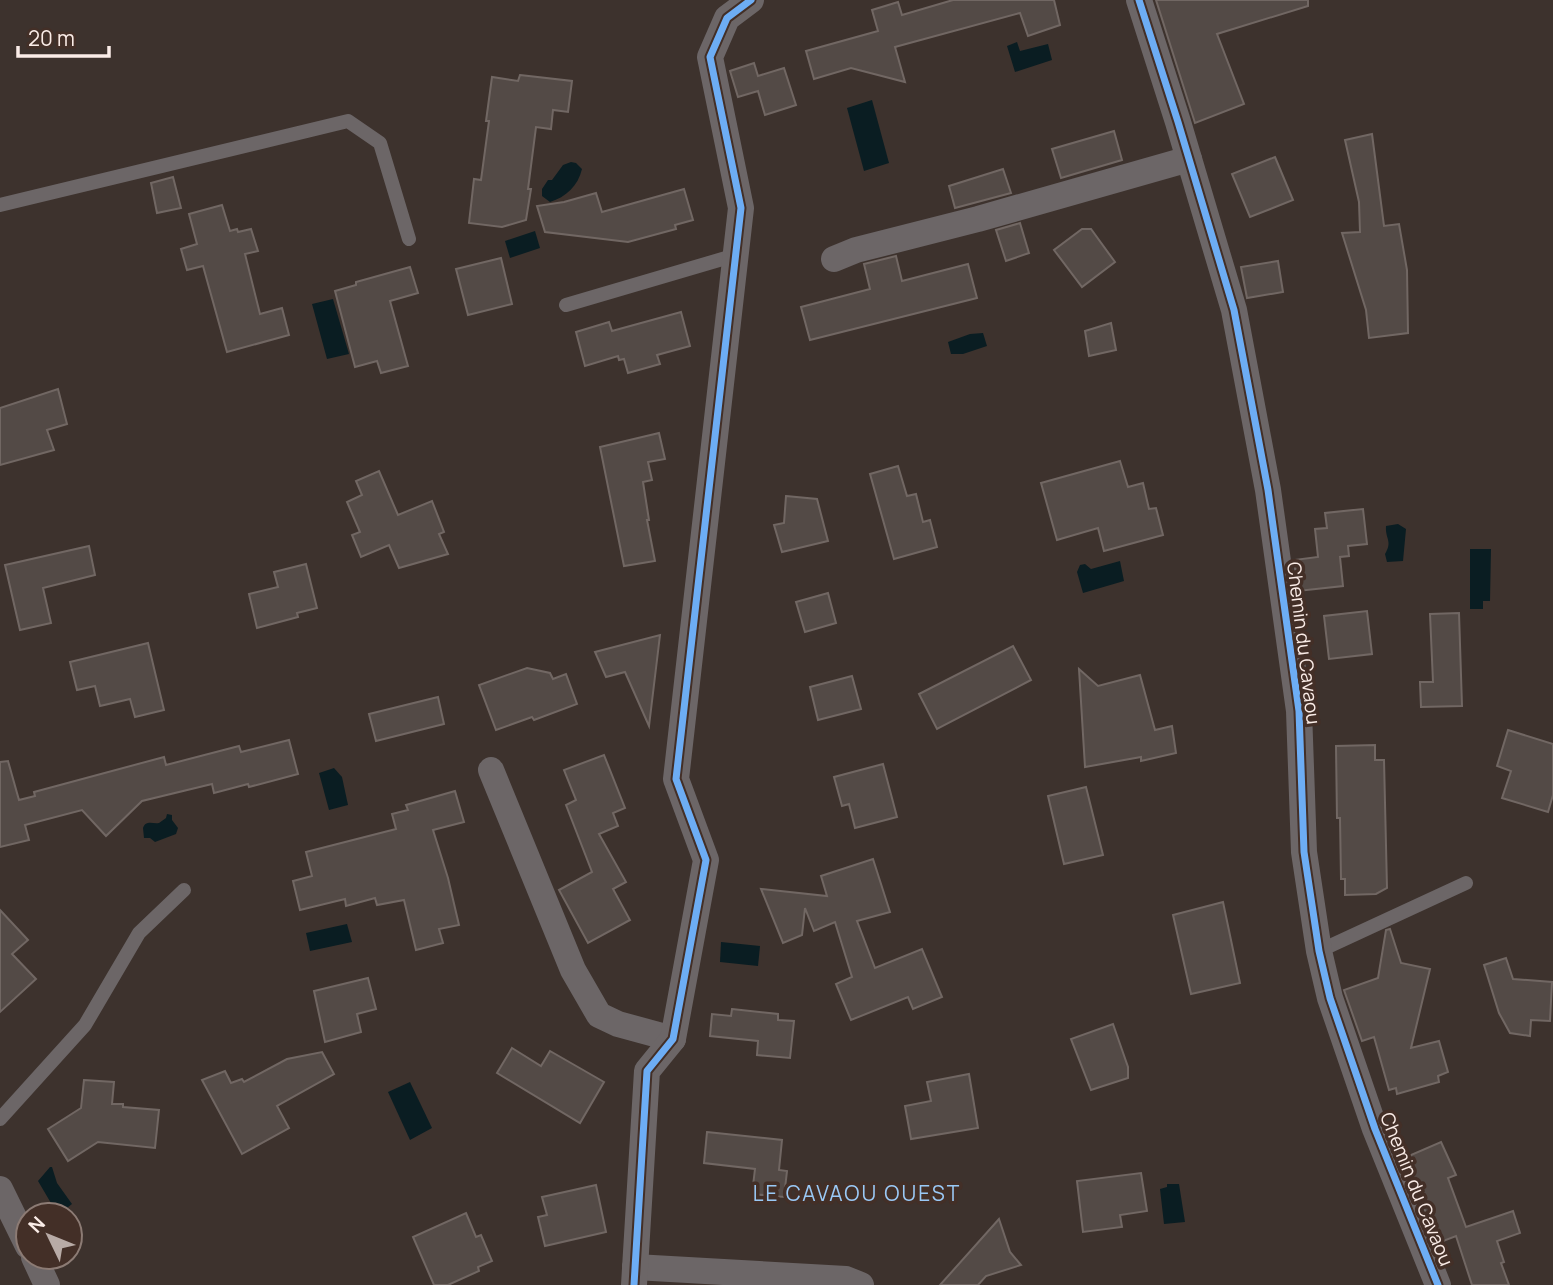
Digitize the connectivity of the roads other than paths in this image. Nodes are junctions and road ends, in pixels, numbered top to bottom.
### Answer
1 (751, 0) edge
2 (1139, 0) edge
3 (1189, 159) junction
4 (0, 205) edge
5 (409, 239) dead end
6 (736, 255) junction
7 (834, 259) dead end
8 (566, 306) dead end
9 (491, 770) dead end
10 (1466, 883) dead end
11 (184, 890) dead end
12 (1319, 951) junction
13 (673, 1040) junction
14 (0, 1119) edge
15 (0, 1189) edge
16 (14, 1218) edge
17 (635, 1276) edge
18 (861, 1285) edge
19 (1438, 1285) edge

1 - 6 street
2 - 3 street, Chemin du Cavaou
3 - 7 street
3 - 12 street, Chemin du Cavaou
4 - 5 lane
6 - 8 lane
6 - 13 street
9 - 13 street
10 - 12 lane
11 - 14 lane
12 - 19 street, Chemin du Cavaou
13 - 17 street
15 - 16 street
17 - 18 street

